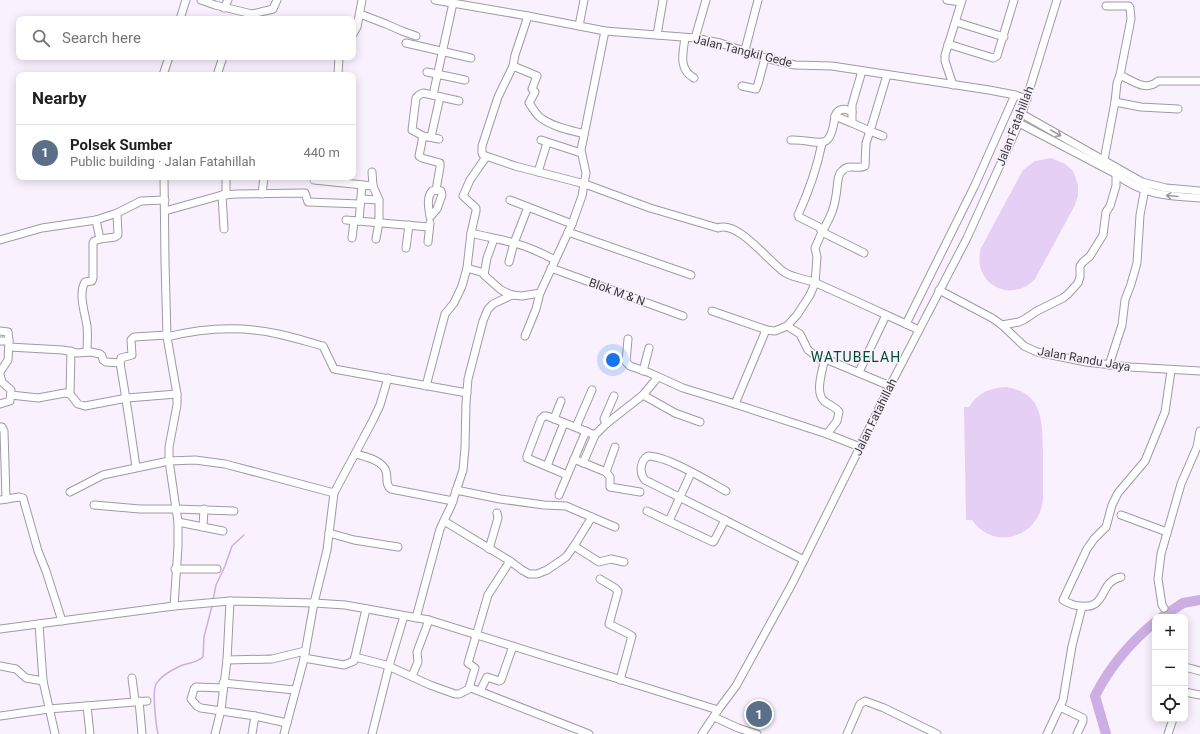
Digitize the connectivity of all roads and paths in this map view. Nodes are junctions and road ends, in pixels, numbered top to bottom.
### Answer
1 (186, 0) edge
2 (201, 0) edge
3 (228, 0) edge
4 (277, 0) edge
5 (362, 0) edge
6 (435, 0) edge
7 (584, 0) edge
8 (663, 0) edge
9 (706, 0) edge
10 (758, 0) edge
11 (947, 0) edge
12 (1014, 0) edge
13 (1057, 0) edge
14 (962, 1) edge
15 (457, 3) edge
16 (1106, 6) dead end
17 (224, 8) junction
18 (360, 14) junction
19 (181, 16) edge
20 (528, 16) junction
21 (956, 22) junction
22 (579, 26) junction
23 (356, 28) edge
24 (605, 31) junction
25 (656, 35) junction
26 (416, 36) dead end
27 (1004, 37) junction
28 (685, 38) junction
29 (695, 38) junction
30 (406, 43) dead end
31 (948, 44) junction
32 (744, 50) junction
33 (443, 53) junction
34 (471, 58) dead end
35 (765, 58) junction
36 (168, 60) edge
37 (222, 60) edge
38 (339, 60) edge
39 (514, 66) junction
40 (862, 71) junction
41 (164, 72) edge
42 (218, 72) edge
43 (338, 72) edge
44 (427, 72) dead end
45 (438, 74) junction
46 (887, 75) junction
47 (1120, 75) junction
48 (694, 78) dead end
49 (466, 80) dead end
50 (1200, 81) edge
51 (953, 85) junction
52 (742, 86) dead end
53 (1015, 95) junction
54 (437, 96) junction
55 (1027, 99) junction
56 (459, 101) dead end
57 (1115, 102) junction
58 (1178, 109) dead end
59 (852, 112) junction
60 (1022, 114) junction
61 (835, 116) junction
62 (1019, 123) junction
63 (852, 124) junction
64 (870, 131) junction
65 (584, 134) junction
66 (423, 136) junction
67 (883, 136) dead end
68 (431, 137) junction
69 (439, 139) dead end
70 (791, 140) dead end
71 (822, 142) junction
72 (581, 154) junction
73 (486, 157) junction
74 (1104, 160) junction
75 (372, 172) dead end
76 (538, 172) junction
77 (1116, 174) junction
78 (164, 180) edge
79 (226, 180) edge
80 (264, 180) edge
81 (343, 180) edge
82 (362, 184) junction
83 (585, 184) junction
84 (373, 186) junction
85 (1145, 187) junction
86 (436, 190) junction
87 (1200, 191) edge
88 (262, 194) junction
89 (224, 195) junction
90 (1200, 198) edge
91 (165, 200) junction
92 (379, 200) junction
93 (510, 200) dead end
94 (361, 202) junction
95 (528, 207) junction
96 (165, 210) junction
97 (117, 213) junction
98 (430, 217) junction
99 (96, 220) junction
100 (346, 220) dead end
101 (357, 221) junction
102 (379, 222) junction
103 (572, 224) junction
104 (409, 225) junction
105 (429, 227) junction
106 (224, 229) dead end
107 (568, 232) junction
108 (822, 232) junction
109 (472, 233) junction
110 (352, 238) dead end
111 (100, 239) junction
112 (376, 239) dead end
113 (494, 239) junction
114 (0, 240) edge
115 (428, 242) dead end
116 (514, 243) junction
117 (406, 248) dead end
118 (864, 253) dead end
119 (555, 260) junction
120 (509, 262) dead end
121 (467, 268) junction
122 (551, 268) junction
123 (484, 273) junction
124 (691, 276) dead end
125 (815, 283) junction
126 (939, 290) junction
127 (540, 293) junction
128 (512, 295) junction
129 (712, 311) dead end
130 (886, 315) junction
131 (683, 316) dead end
132 (906, 324) junction
133 (1002, 325) junction
134 (787, 326) junction
135 (767, 330) junction
136 (919, 330) junction
137 (0, 331) edge
138 (167, 336) junction
139 (525, 336) dead end
140 (628, 339) dead end
141 (0, 341) edge
142 (9, 344) junction
143 (650, 348) dead end
144 (71, 351) junction
145 (87, 352) junction
146 (824, 362) junction
147 (120, 363) junction
148 (1109, 365) junction
149 (643, 371) junction
150 (1171, 371) junction
151 (1200, 371) edge
152 (0, 372) edge
153 (859, 372) junction
154 (0, 375) edge
155 (658, 377) junction
156 (388, 378) junction
157 (426, 386) junction
158 (890, 386) junction
159 (592, 390) dead end
160 (467, 393) junction
161 (70, 394) junction
162 (177, 394) junction
163 (11, 395) junction
164 (643, 395) junction
165 (614, 396) dead end
166 (127, 398) junction
167 (561, 401) dead end
168 (0, 404) edge
169 (735, 404) junction
170 (554, 419) junction
171 (700, 422) dead end
172 (564, 423) junction
173 (606, 424) junction
174 (0, 427) edge
175 (576, 427) junction
176 (586, 431) junction
177 (1200, 431) edge
178 (827, 434) junction
179 (595, 435) junction
180 (615, 447) dead end
181 (860, 447) junction
182 (356, 454) junction
183 (574, 459) junction
184 (169, 461) junction
185 (584, 463) junction
186 (547, 466) junction
187 (136, 467) junction
188 (606, 472) junction
189 (691, 472) junction
190 (567, 475) junction
191 (456, 490) junction
192 (726, 491) dead end
193 (70, 492) dead end
194 (640, 492) dead end
195 (334, 493) junction
196 (558, 495) dead end
197 (681, 498) junction
198 (3, 500) edge
199 (453, 501) junction
200 (94, 505) dead end
201 (176, 509) junction
202 (204, 509) junction
203 (234, 511) dead end
204 (647, 511) dead end
205 (497, 513) dead end
206 (1121, 515) dead end
207 (592, 517) junction
208 (725, 520) junction
209 (444, 521) junction
210 (670, 521) junction
211 (178, 522) junction
212 (203, 527) junction
213 (615, 527) dead end
214 (223, 531) dead end
215 (1167, 532) junction
216 (329, 533) junction
217 (574, 546) junction
218 (398, 547) dead end
219 (489, 549) junction
220 (804, 560) junction
221 (510, 561) junction
222 (624, 562) dead end
223 (175, 569) junction
224 (217, 569) dead end
225 (1121, 577) dead end
226 (600, 579) dead end
227 (230, 601) junction
228 (314, 603) junction
229 (174, 606) junction
230 (1082, 607) junction
231 (1164, 608) dead end
232 (366, 609) junction
233 (404, 616) junction
234 (416, 618) junction
235 (429, 620) junction
236 (62, 621) junction
237 (39, 624) junction
238 (0, 629) edge
239 (476, 635) junction
240 (513, 646) junction
241 (304, 654) junction
242 (355, 657) junction
243 (227, 660) junction
244 (0, 666) edge
245 (389, 666) junction
246 (1188, 668) edge
247 (1200, 671) edge
248 (412, 676) junction
249 (132, 678) dead end
250 (620, 680) junction
251 (43, 681) junction
252 (223, 686) junction
253 (469, 688) junction
254 (295, 690) junction
255 (480, 692) junction
256 (1188, 693) edge
257 (1200, 695) edge
258 (140, 701) junction
259 (87, 706) junction
260 (1060, 707) junction
261 (49, 710) junction
262 (221, 710) junction
263 (718, 710) junction
264 (0, 716) edge
265 (255, 716) junction
266 (714, 717) junction
267 (1172, 722) edge
268 (287, 723) junction
269 (55, 734) edge
270 (90, 734) edge
271 (142, 734) edge
272 (216, 734) edge
273 (252, 734) edge
274 (284, 734) edge
275 (372, 734) edge
276 (589, 734) edge
277 (702, 734) edge
278 (757, 734) edge
279 (847, 734) edge
280 (937, 734) edge
281 (1047, 734) edge
282 (1077, 734) edge
283 (1168, 734) edge

1 - 19 street
2 - 17 street
3 - 17 street
4 - 17 street
5 - 18 street
6 - 15 street, Jalan Tangkil Gede
7 - 22 street
8 - 25 street
9 - 29 street
10 - 32 street
11 - 14 street
12 - 27 street
13 - 55 street, Jalan Fatahillah
14 - 21 street
15 - 20 street, Jalan Tangkil Gede
15 - 33 street
16 - 47 street
18 - 23 street
18 - 26 street
20 - 22 street, Jalan Tangkil Gede
20 - 39 street
21 - 27 street
21 - 31 street
22 - 24 street, Jalan Tangkil Gede
24 - 25 street, Jalan Tangkil Gede
24 - 65 street
25 - 28 street, Jalan Tangkil Gede
27 - 31 street
28 - 29 street, Jalan Tangkil Gede
28 - 48 street
29 - 32 street, Jalan Tangkil Gede
30 - 33 street
31 - 51 street
32 - 35 street, Jalan Tangkil Gede
33 - 34 street
33 - 45 street
35 - 40 street, Jalan Tangkil Gede
35 - 52 street
36 - 41 street
37 - 42 street
38 - 43 street
39 - 65 street
39 - 73 street
40 - 46 street, Jalan Tangkil Gede
40 - 59 street
44 - 45 street
45 - 49 street
45 - 54 street
46 - 51 street, Jalan Tangkil Gede
46 - 64 street
47 - 50 street
47 - 57 street
51 - 53 street, Jalan Tangkil Gede
53 - 55 street, Jalan Tangkil Gede
53 - 132 street
54 - 56 street
54 - 66 street
54 - 68 street
55 - 60 street, Jalan Fatahillah
57 - 58 street
57 - 74 street
59 - 61 street
59 - 63 street
60 - 62 street, Jalan Fatahillah
60 -> 74 street
61 - 63 street
61 - 71 street
62 - 77 street
62 - 126 street, Jalan Fatahillah
63 - 64 street
64 - 67 street
64 - 108 street
65 - 72 street
66 - 68 street
66 - 86 street
68 - 69 street
70 - 71 street
71 - 108 street
72 - 76 street
72 - 83 street
73 - 76 street
73 - 109 street
74 - 85 street
75 - 84 street
76 - 83 street
77 - 85 street
77 - 133 street
78 - 91 street
79 - 89 street
80 - 88 street
81 - 82 street
82 - 84 street
82 - 94 street
83 - 103 street
83 - 125 street
84 - 92 street
85 - 87 street
90 -> 85 street
85 - 148 street
86 - 98 street
86 - 98 street
88 - 89 street
88 - 94 street
89 - 96 street
89 - 106 street
91 - 96 street
91 - 97 street
92 - 94 street
92 - 102 street
93 - 95 street
94 - 101 street
95 - 103 street
95 - 116 street
96 - 138 street
97 - 99 street
97 - 111 street
98 - 105 street
99 - 111 street
99 - 114 street
100 - 101 street
101 - 102 street
101 - 110 street
102 - 104 street
102 - 112 street
103 - 107 street
104 - 105 street
104 - 117 street
105 - 115 street
107 - 119 street
107 - 124 street
108 - 118 street
108 - 125 street
109 - 113 street
109 - 121 street
111 - 145 street
113 - 116 street
113 - 123 street
116 - 119 street
116 - 120 street
119 - 122 street
121 - 123 street
121 - 157 street
122 - 127 street
122 - 131 street, Blok M & N
123 - 128 street
125 - 130 street
125 - 134 street
126 - 133 street, Jalan Randu Jaya
126 - 136 street, Jalan Fatahillah
127 - 128 street
127 - 139 street
128 - 160 street
129 - 135 street
130 - 132 street
130 - 153 street
132 - 136 street
133 - 148 street, Jalan Randu Jaya
134 - 135 street
134 - 146 street
135 - 169 street
136 - 158 street, Jalan Fatahillah
137 - 142 street
138 - 147 street
138 - 156 street
138 - 162 street
140 - 149 street
141 - 142 street
142 - 144 street
142 - 152 street
143 - 149 street
144 - 145 street
144 - 161 street
145 - 147 street
146 - 153 street
146 - 178 street
147 - 166 street
148 - 150 street, Jalan Randu Jaya
149 - 155 street
150 - 151 street, Jalan Randu Jaya
150 - 230 street
153 - 158 street
154 - 163 street
155 - 164 street
155 - 169 street
156 - 157 street
156 - 182 street
157 - 160 street
158 - 181 street, Jalan Fatahillah
159 - 175 street
160 - 191 street
161 - 163 street
161 - 166 street
162 - 166 street
162 - 184 street
163 - 168 street
164 - 171 street
164 - 173 street
165 - 173 street
166 - 187 street
167 - 170 street
169 - 178 street
170 - 172 street
170 - 186 street
172 - 175 street
172 - 186 street
173 - 179 street
174 - 198 street
175 - 176 street
176 - 179 street
176 - 183 street
177 - 215 street
178 - 181 street
179 - 185 street
180 - 188 street
181 - 220 street, Jalan Fatahillah
182 - 195 street
182 - 199 street
183 - 185 street
183 - 190 street
184 - 187 street
184 - 195 street
184 - 201 street
185 - 188 street
186 - 190 street
187 - 193 street
188 - 194 street
189 - 192 street
189 - 197 street
189 - 197 street
190 - 196 street
191 - 199 street
191 - 207 street
195 - 216 street
197 - 208 street
197 - 210 street
198 - 236 street
199 - 209 street
200 - 201 street
201 - 202 street
201 - 211 street
202 - 203 street
202 - 212 street
204 - 210 street
205 - 219 street
206 - 215 street
207 - 213 street
207 - 217 street
208 - 210 street
208 - 220 street
209 - 219 street
209 - 234 street
211 - 212 street
211 - 223 street
212 - 214 street
215 - 231 street
216 - 218 street
216 - 228 street
217 - 221 street
217 - 222 street
219 - 221 street
220 - 263 street, Jalan Fatahillah
221 - 239 street
223 - 224 street
223 - 229 street
225 - 230 street
226 - 250 street
227 - 228 street
227 - 229 street
227 - 243 street
228 - 232 street
228 - 241 street
229 - 236 street
230 - 260 street
232 - 233 street
232 - 242 street
233 - 234 street
233 - 245 street
234 - 235 street
235 - 239 street
235 - 248 street
236 - 237 street
237 - 238 street
237 - 251 street
239 - 240 street
239 - 253 street
240 - 250 street
240 - 255 street
241 - 242 street
241 - 243 street
241 - 254 street
242 - 245 street
243 - 252 street
244 - 251 street
245 - 248 street
245 - 275 street
246 - 247 street
248 - 253 street
249 - 258 street
250 - 263 street
251 - 261 street
252 - 254 street
252 - 262 street
252 - 262 street
253 - 255 street
254 - 268 street
255 - 276 street
256 - 257 street
258 - 259 street
258 - 271 street
259 - 261 street
259 - 270 street
260 - 281 street
260 - 282 street
261 - 264 street
261 - 269 street
262 - 265 street
262 - 272 street
263 - 266 street, Jalan Fatahillah
265 - 268 street
265 - 273 street
266 - 277 street, Jalan Fatahillah
266 - 278 street
267 - 283 street
268 - 274 street
279 - 280 street

